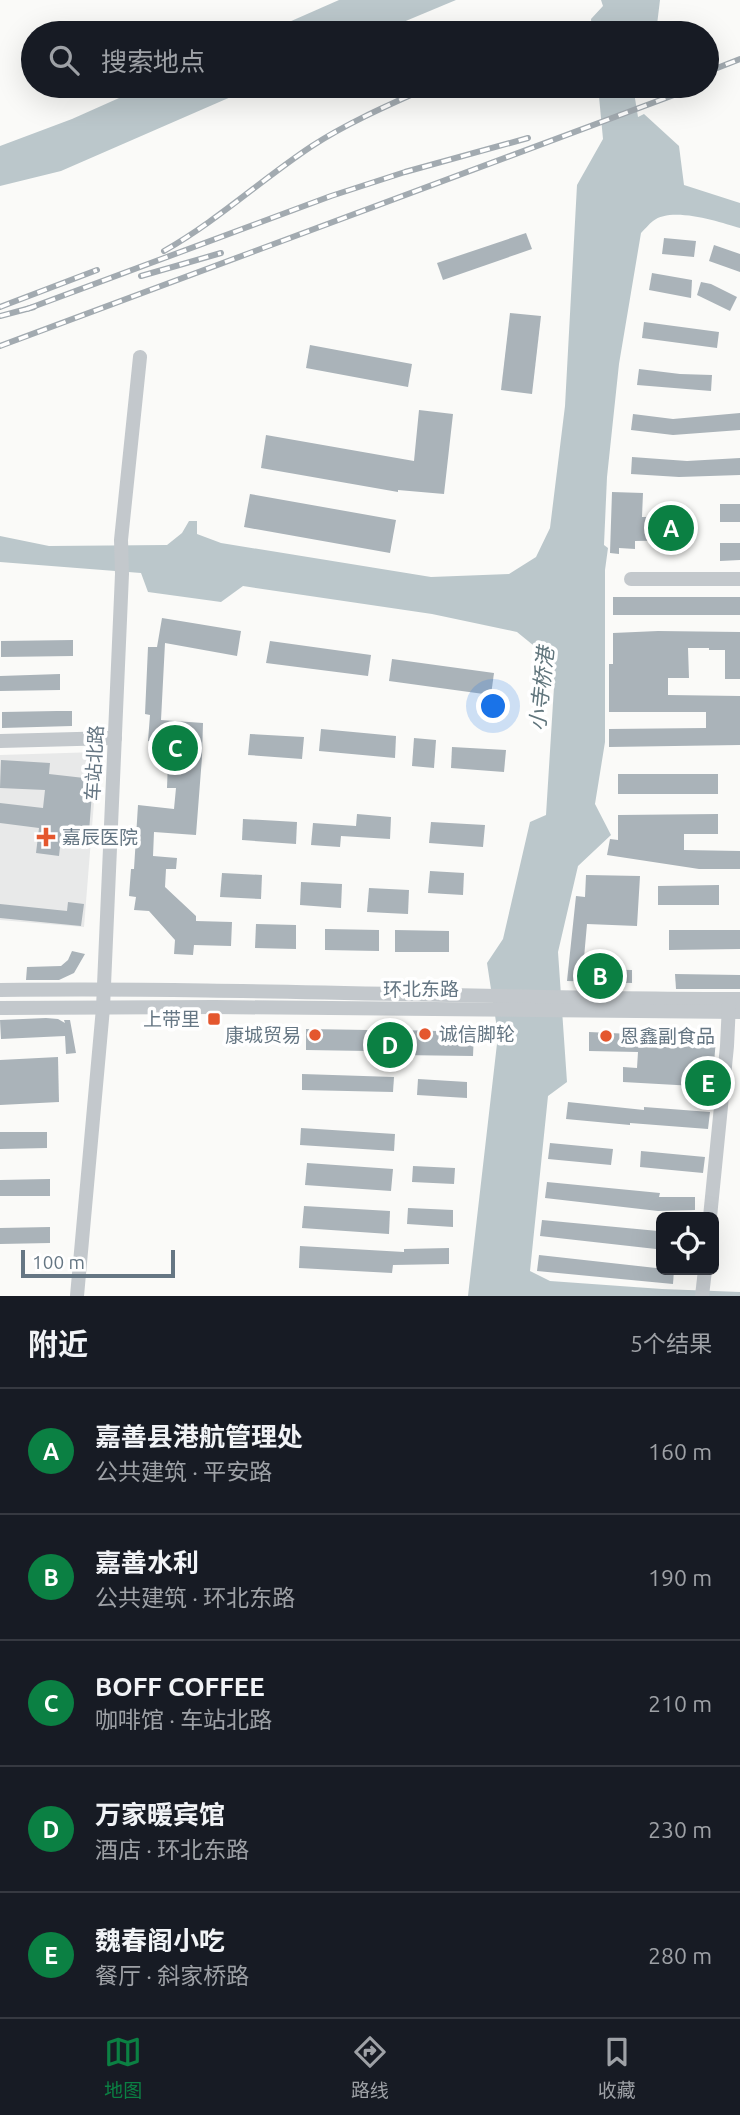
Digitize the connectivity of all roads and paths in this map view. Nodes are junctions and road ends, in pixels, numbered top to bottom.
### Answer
1 (140, 357) dead end
2 (631, 579) dead end
3 (740, 579) edge
4 (115, 738) junction
5 (0, 741) edge
6 (104, 989) junction
7 (0, 990) edge
8 (465, 1002) junction
9 (735, 1005) edge
10 (0, 1008) edge
11 (103, 1008) junction
12 (711, 1212) edge
13 (704, 1275) edge
14 (77, 1296) edge
15 (702, 1296) edge

1 - 4 street, 车站北路
2 - 3 street
4 - 5 street
4 - 6 street, 车站北路
6 - 7 street, 环北东路
6 - 8 street, 环北东路
6 - 11 street, 车站北路
8 - 9 street, 环北东路
8 - 11 street, 环北东路
9 - 12 street
10 - 11 street, 环北东路
11 - 14 street, 车站北路
13 - 15 street

